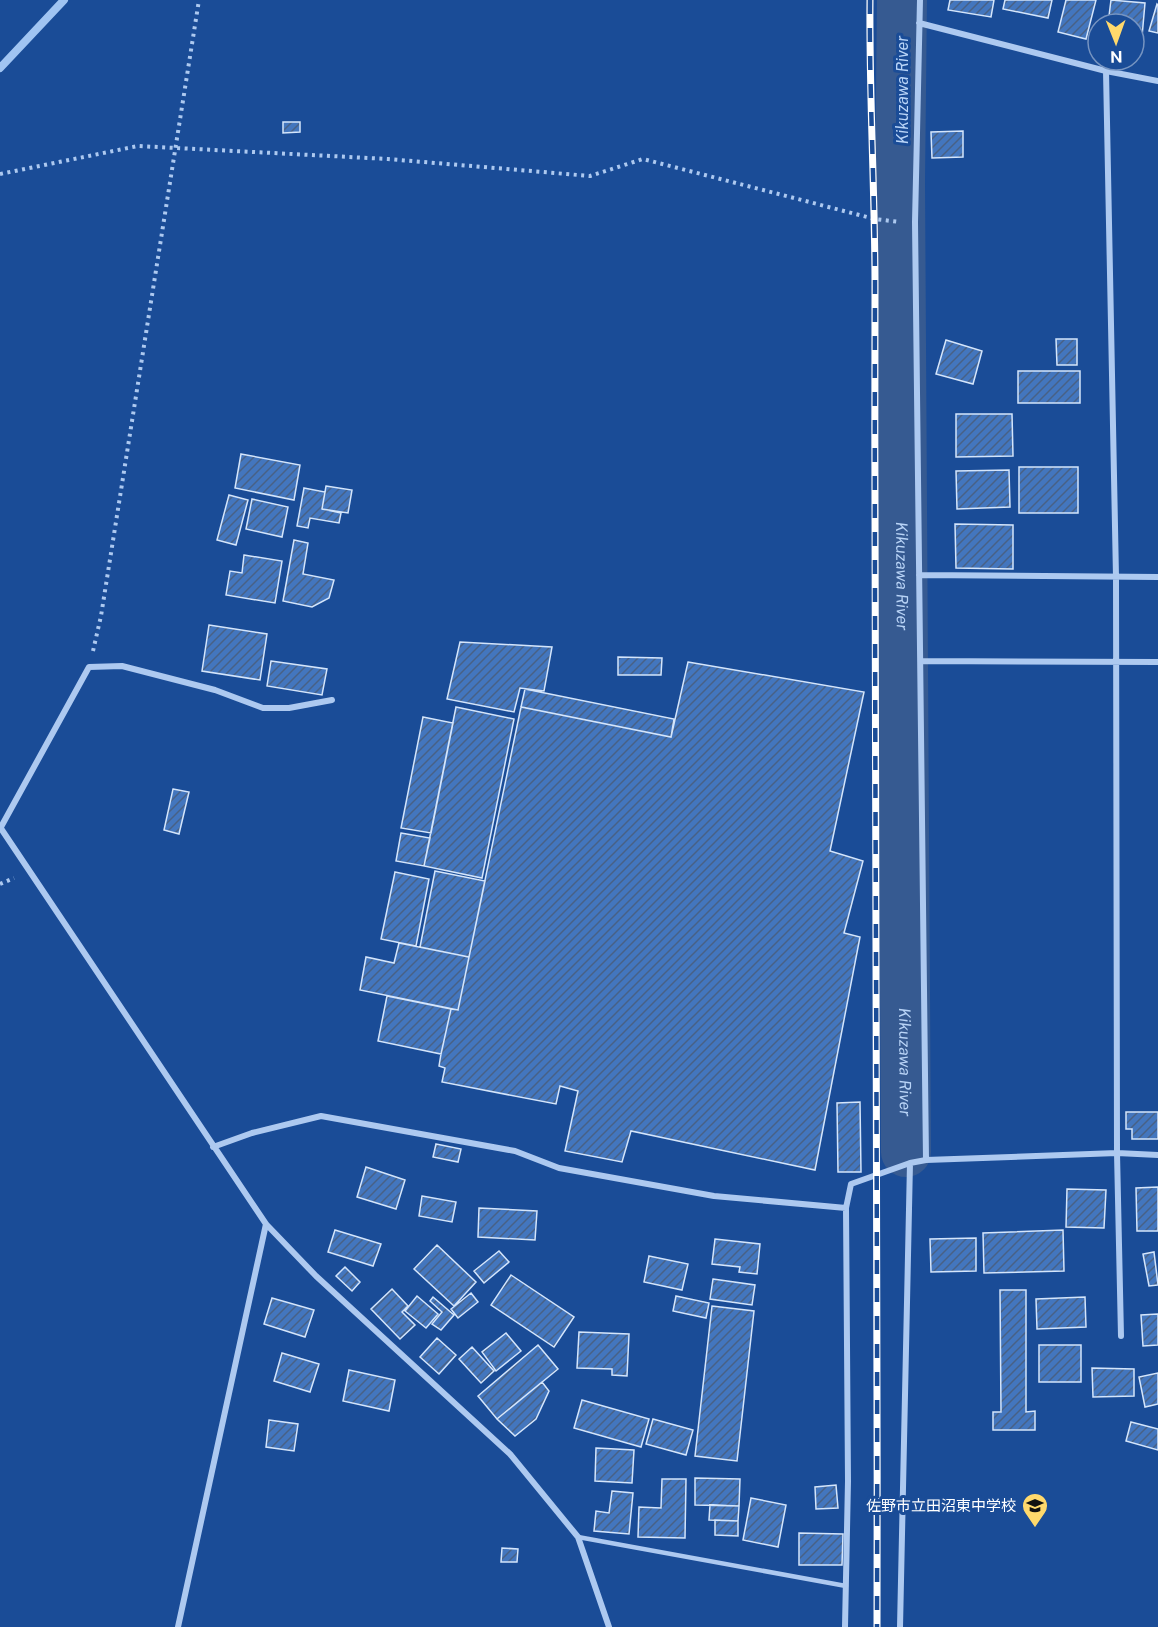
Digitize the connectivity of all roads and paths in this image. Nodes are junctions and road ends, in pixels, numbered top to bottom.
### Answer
1 (199, 0) edge
2 (920, 0) edge
3 (919, 23) junction
4 (1086, 66) edge
5 (1106, 72) edge
6 (1111, 72) edge
7 (1158, 81) edge
8 (176, 148) junction
9 (0, 174) edge
10 (888, 222) dead end
11 (919, 575) junction
12 (1116, 577) junction
13 (1158, 577) edge
14 (921, 661) junction
15 (1116, 661) junction
16 (1158, 662) edge
17 (89, 667) junction
18 (332, 700) dead end
19 (0, 827) edge
20 (213, 1147) junction
21 (1117, 1153) junction
22 (1158, 1155) edge
23 (926, 1160) junction
24 (910, 1162) junction
25 (846, 1208) junction
26 (266, 1224) junction
27 (1121, 1336) dead end
28 (578, 1536) junction
29 (846, 1586) junction
30 (178, 1627) edge
31 (609, 1627) edge
32 (845, 1627) edge
33 (900, 1627) edge

1 - 8 path
2 - 3 street
3 - 4 street
3 - 11 street
5 - 12 street
6 - 7 street
8 - 9 path
8 - 10 path
8 - 17 path
11 - 12 street
11 - 14 street
12 - 13 street
12 - 15 street
14 - 15 street
14 - 23 street
15 - 16 street
15 - 21 street
17 - 18 street
17 - 19 street
19 - 20 street
20 - 25 street
20 - 26 street
21 - 22 street
21 - 23 street
21 - 27 street
23 - 24 street
24 - 25 street
24 - 33 street
25 - 29 street
26 - 28 street
26 - 30 street
28 - 29 lane
28 - 31 street
29 - 32 street

